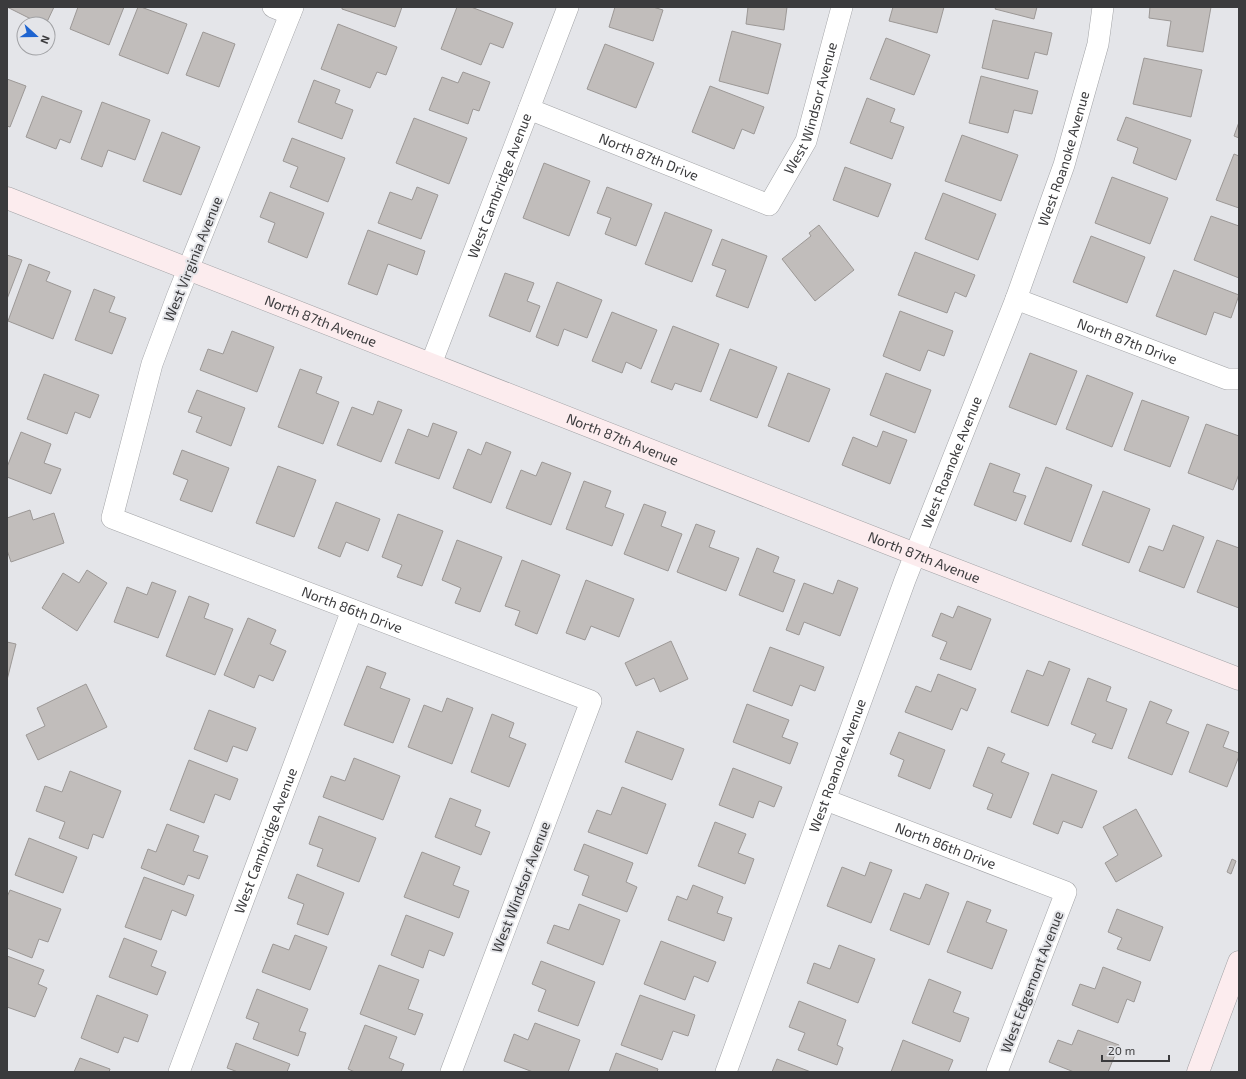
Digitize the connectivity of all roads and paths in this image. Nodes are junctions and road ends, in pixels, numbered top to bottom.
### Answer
1 (568, 7) edge
2 (842, 7) edge
3 (1103, 7) edge
4 (285, 9) edge
5 (529, 109) junction
6 (7, 198) edge
7 (769, 206) joint
8 (188, 269) junction
9 (1016, 299) junction
10 (431, 364) junction
11 (1239, 379) edge
12 (112, 518) joint
13 (915, 554) junction
14 (352, 610) junction
15 (1239, 679) edge
16 (591, 702) joint
17 (826, 800) junction
18 (1066, 892) joint
19 (1239, 962) edge
20 (178, 1072) edge
21 (451, 1072) edge
22 (726, 1072) edge
23 (997, 1072) edge
24 (1198, 1072) edge

1 - 5 street, West Cambridge Avenue
2 - 7 street, West Windsor Avenue
3 - 9 street, West Roanoke Avenue
4 - 8 street, West Virginia Avenue
5 - 7 street, North 87th Drive
5 - 10 street, West Cambridge Avenue
6 - 8 street, North 87th Avenue
8 - 10 street, North 87th Avenue
8 - 12 street, West Virginia Avenue
9 - 11 street, North 87th Drive
9 - 13 street, West Roanoke Avenue
10 - 13 street, North 87th Avenue
12 - 14 street, North 86th Drive
13 - 15 street, North 87th Avenue
13 - 17 street, West Roanoke Avenue
14 - 16 street, North 86th Drive
14 - 20 street, West Cambridge Avenue
16 - 21 street, West Windsor Avenue
17 - 18 street, North 86th Drive
17 - 22 street, West Roanoke Avenue
18 - 23 street, West Edgemont Avenue
19 - 24 street

